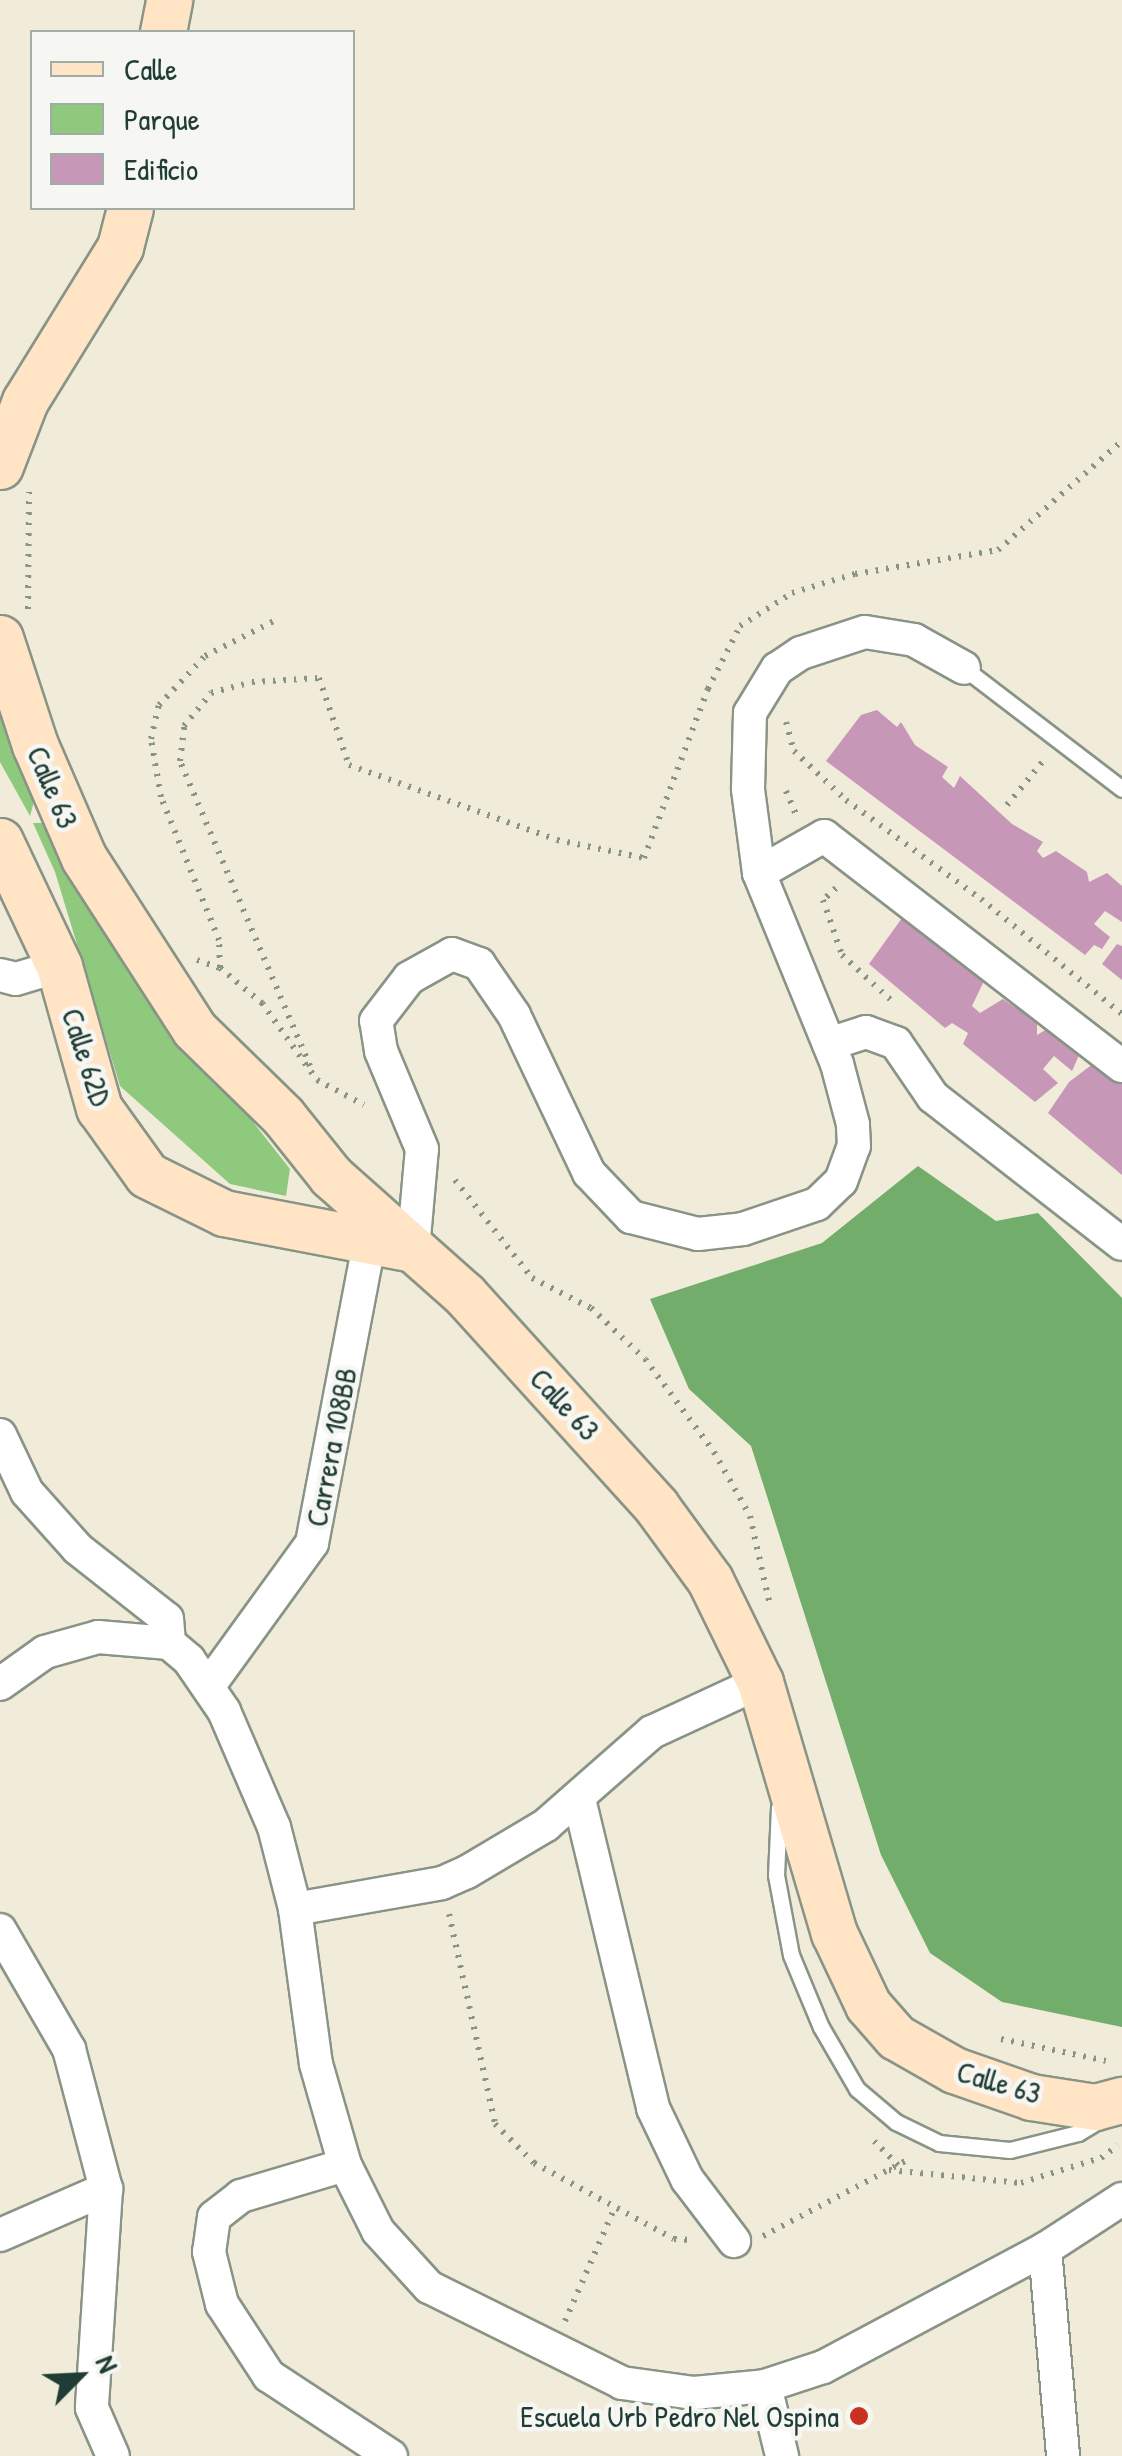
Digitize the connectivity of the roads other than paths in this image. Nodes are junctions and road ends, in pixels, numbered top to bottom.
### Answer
1 (169, 0) edge
2 (163, 30) edge
3 (129, 210) edge
4 (15, 469) edge
5 (16, 631) edge
6 (964, 668) joint
7 (1122, 788) edge
8 (0, 841) edge
9 (760, 873) junction
10 (59, 966) junction
11 (0, 975) edge
12 (828, 1044) junction
13 (1122, 1066) edge
14 (370, 1238) junction
15 (1122, 1244) edge
16 (414, 1249) junction
17 (0, 1435) edge
18 (169, 1643) junction
19 (760, 1682) junction
20 (0, 1684) edge
21 (210, 1684) junction
22 (782, 1752) junction
23 (579, 1799) junction
24 (295, 1909) junction
25 (0, 1930) edge
26 (1122, 2104) edge
27 (345, 2165) junction
28 (106, 2189) junction
29 (1122, 2199) edge
30 (0, 2235) edge
31 (734, 2241) road end
32 (1045, 2249) junction
33 (766, 2386) junction
34 (113, 2456) edge
35 (391, 2456) edge
36 (782, 2456) edge
37 (1064, 2456) edge

1 - 2 main road
3 - 4 main road
5 - 16 main road, Calle 63
6 - 7 lane
6 - 9 street
8 - 10 main road, Calle 62D
9 - 12 street
9 - 13 street
10 - 11 street
10 - 14 main road, Calle 62D
12 - 15 street
12 - 16 street
14 - 16 main road, Calle 62D
14 - 21 street, Carrera 108BB
16 - 19 main road, Calle 63
17 - 18 street
18 - 20 street
18 - 21 street
19 - 22 main road, Calle 63
19 - 23 street
21 - 24 street
22 - 26 main road, Calle 63
22 - 26 lane
23 - 24 street
23 - 31 street
24 - 27 street
25 - 28 street
27 - 33 street
27 - 35 street
28 - 30 street
28 - 34 street
29 - 32 street
32 - 33 street
32 - 37 street
33 - 36 street

